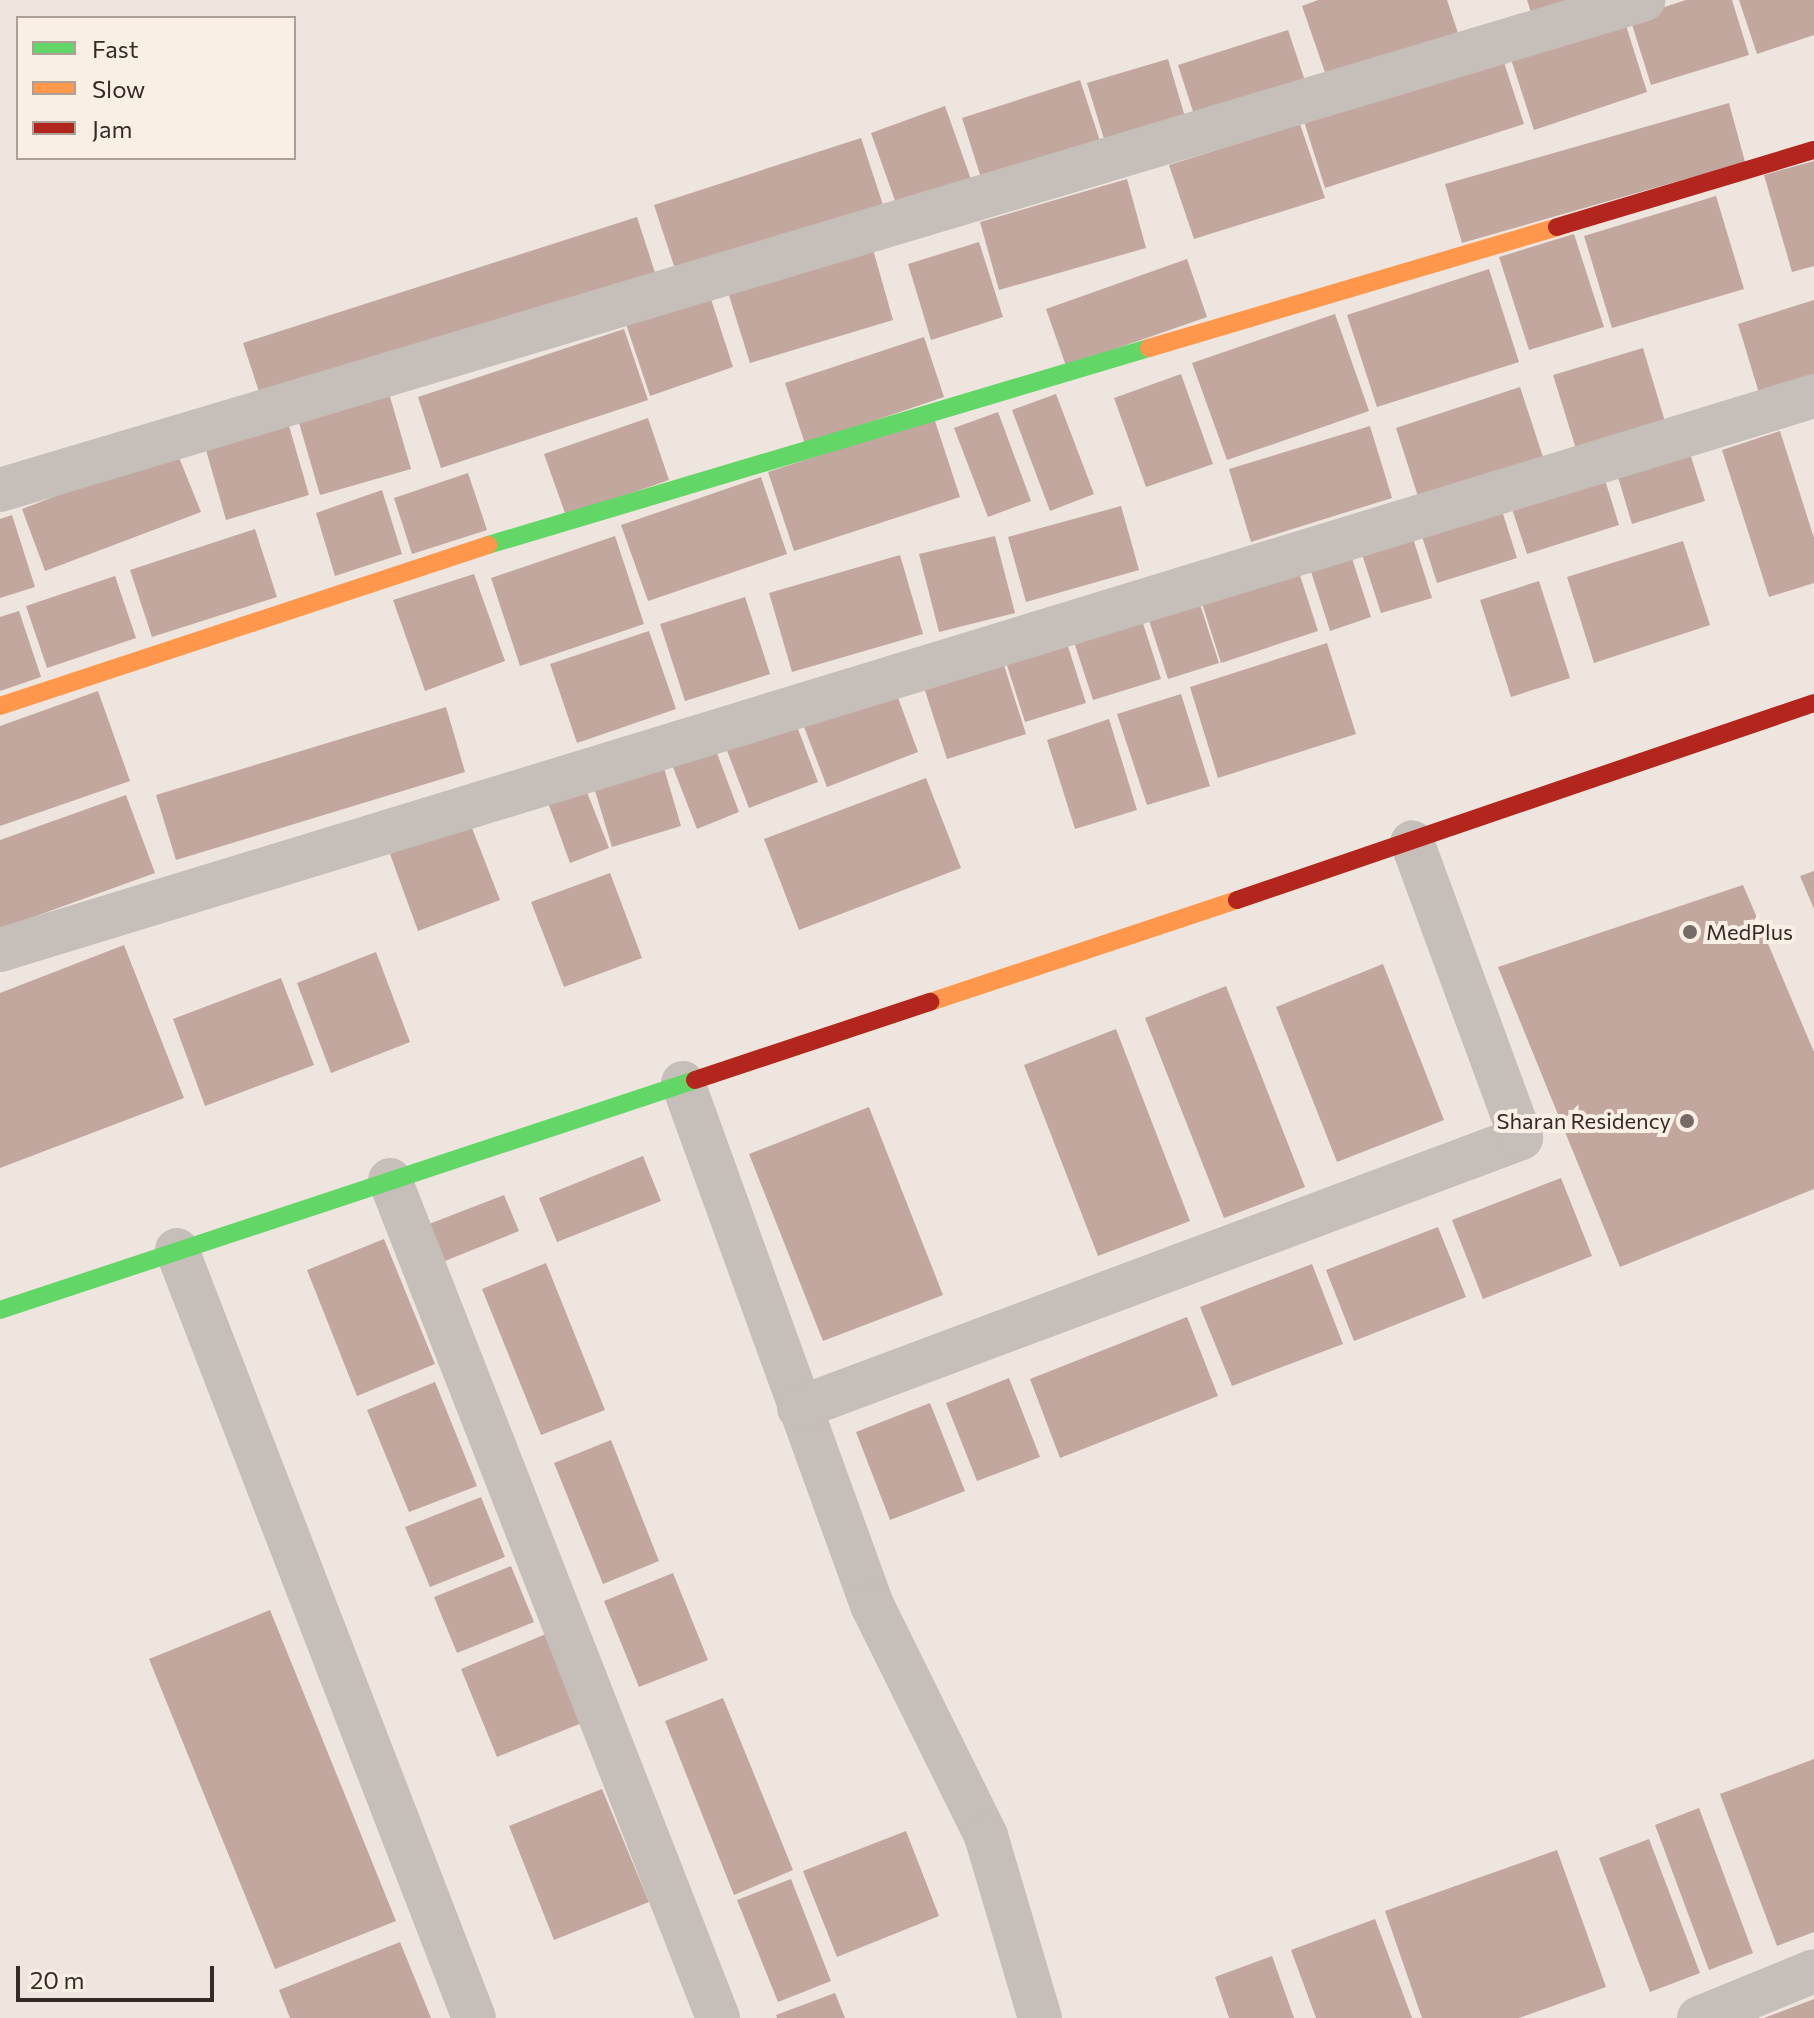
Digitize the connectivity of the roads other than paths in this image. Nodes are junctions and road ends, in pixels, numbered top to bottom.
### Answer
1 (1643, 0) edge
2 (1814, 150) edge
3 (1814, 396) edge
4 (0, 490) edge
5 (1814, 703) edge
6 (0, 706) edge
7 (1412, 842) junction
8 (0, 950) edge
9 (683, 1083) junction
10 (390, 1180) junction
11 (177, 1250) junction
12 (0, 1310) edge
13 (799, 1408) junction
14 (1814, 1971) edge
15 (474, 2018) edge
16 (718, 2018) edge
17 (1040, 2018) edge
18 (1699, 2018) edge

1 - 4 street
2 - 6 street
3 - 8 street
5 - 7 street
7 - 9 street
7 - 13 street
9 - 10 street
9 - 13 street
10 - 11 street
10 - 16 street
11 - 12 street
11 - 15 street
13 - 17 street
14 - 18 street

